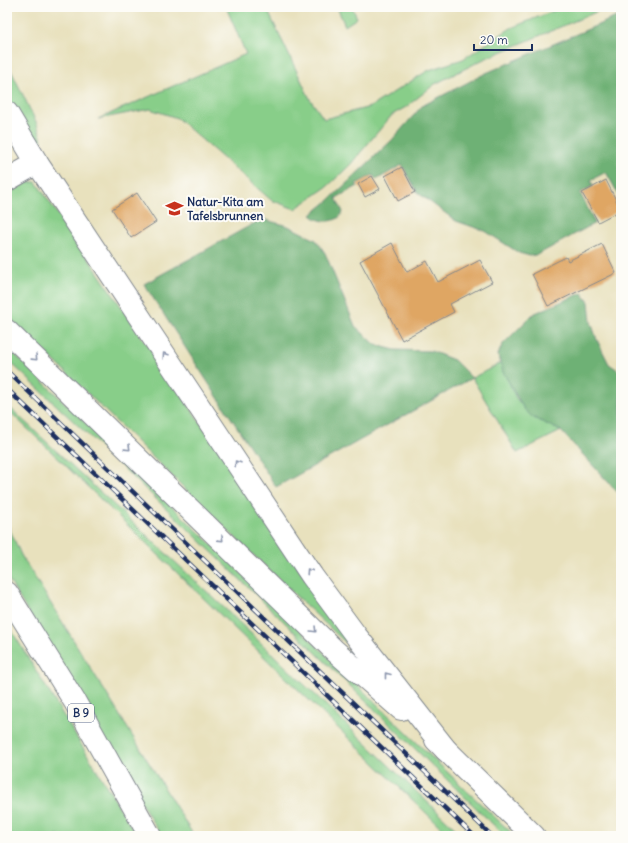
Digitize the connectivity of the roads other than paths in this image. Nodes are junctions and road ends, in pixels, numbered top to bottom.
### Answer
1 (7, 113) edge
2 (37, 163) junction
3 (7, 180) edge
4 (7, 331) edge
5 (7, 593) edge
6 (446, 750) junction
7 (150, 836) edge
8 (534, 836) edge

1 - 2 main road
2 - 3 main road
6 -> 2 main road
4 -> 6 main road
5 - 7 main road, B 9
6 - 8 main road

